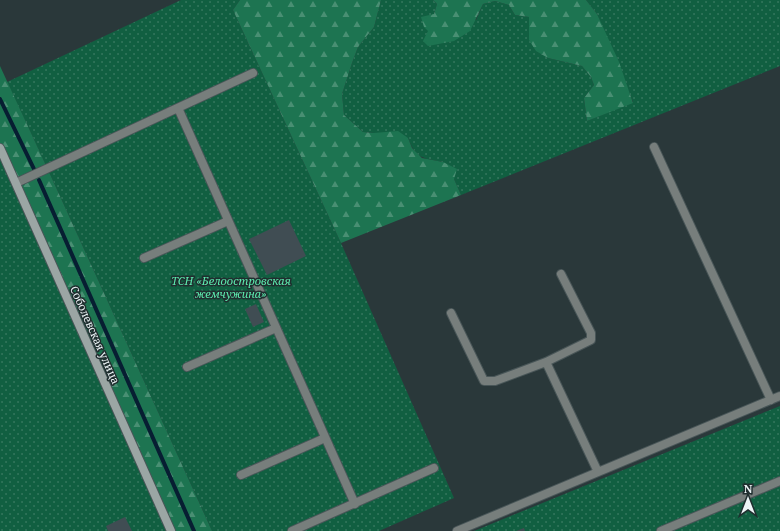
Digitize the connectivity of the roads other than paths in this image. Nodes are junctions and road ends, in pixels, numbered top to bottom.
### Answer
1 (252, 73) dead end
2 (178, 108) junction
3 (654, 147) dead end
4 (0, 148) edge
5 (16, 183) junction
6 (228, 221) junction
7 (144, 258) dead end
8 (561, 274) dead end
9 (451, 313) dead end
10 (276, 328) junction
11 (546, 362) junction
12 (187, 367) dead end
13 (780, 396) edge
14 (771, 400) junction
15 (325, 438) junction
16 (434, 468) dead end
17 (598, 472) junction
18 (241, 475) dead end
19 (780, 481) edge
20 (355, 504) junction
21 (171, 531) edge
22 (292, 531) edge
23 (457, 531) edge
24 (661, 531) edge

1 - 2 street
2 - 5 street
2 - 6 street
3 - 14 street
4 - 5 street, Соболевская улица
5 - 21 street, Соболевская улица
6 - 7 street
6 - 10 street
8 - 11 street
9 - 11 street
10 - 12 street
10 - 15 street
11 - 17 street
13 - 14 street
14 - 17 street
15 - 18 street
15 - 20 street
16 - 20 street
17 - 23 street
19 - 24 street
20 - 22 street

